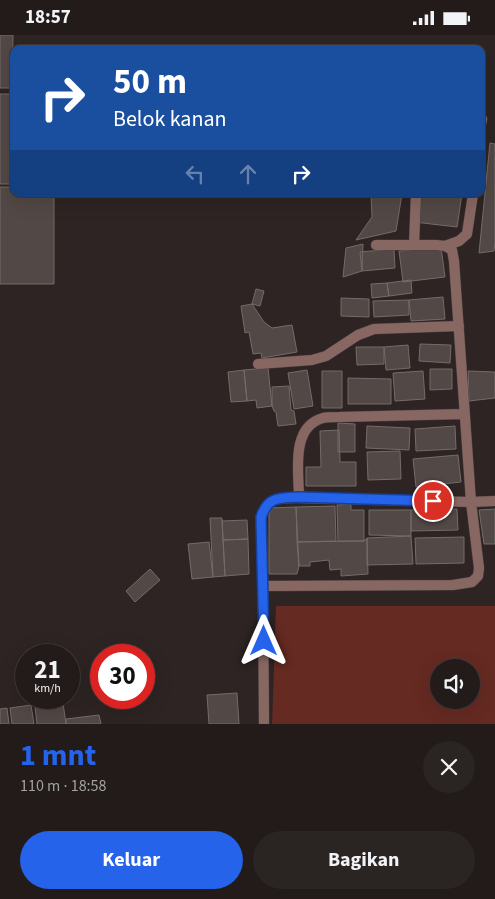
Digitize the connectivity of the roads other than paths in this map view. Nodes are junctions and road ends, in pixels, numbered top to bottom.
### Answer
1 (416, 197) edge
2 (473, 197) edge
3 (376, 245) dead end
4 (414, 245) junction
5 (445, 245) junction
6 (459, 326) junction
7 (258, 364) dead end
8 (464, 414) junction
9 (299, 497) junction
10 (495, 501) edge
11 (471, 502) junction
12 (263, 586) junction
13 (264, 724) edge

1 - 4 street
2 - 5 street
3 - 4 street
4 - 5 street
5 - 6 street
6 - 7 street
6 - 8 street
8 - 9 street
8 - 11 street
9 - 11 street
9 - 12 street
10 - 11 street
11 - 12 street
12 - 13 street

